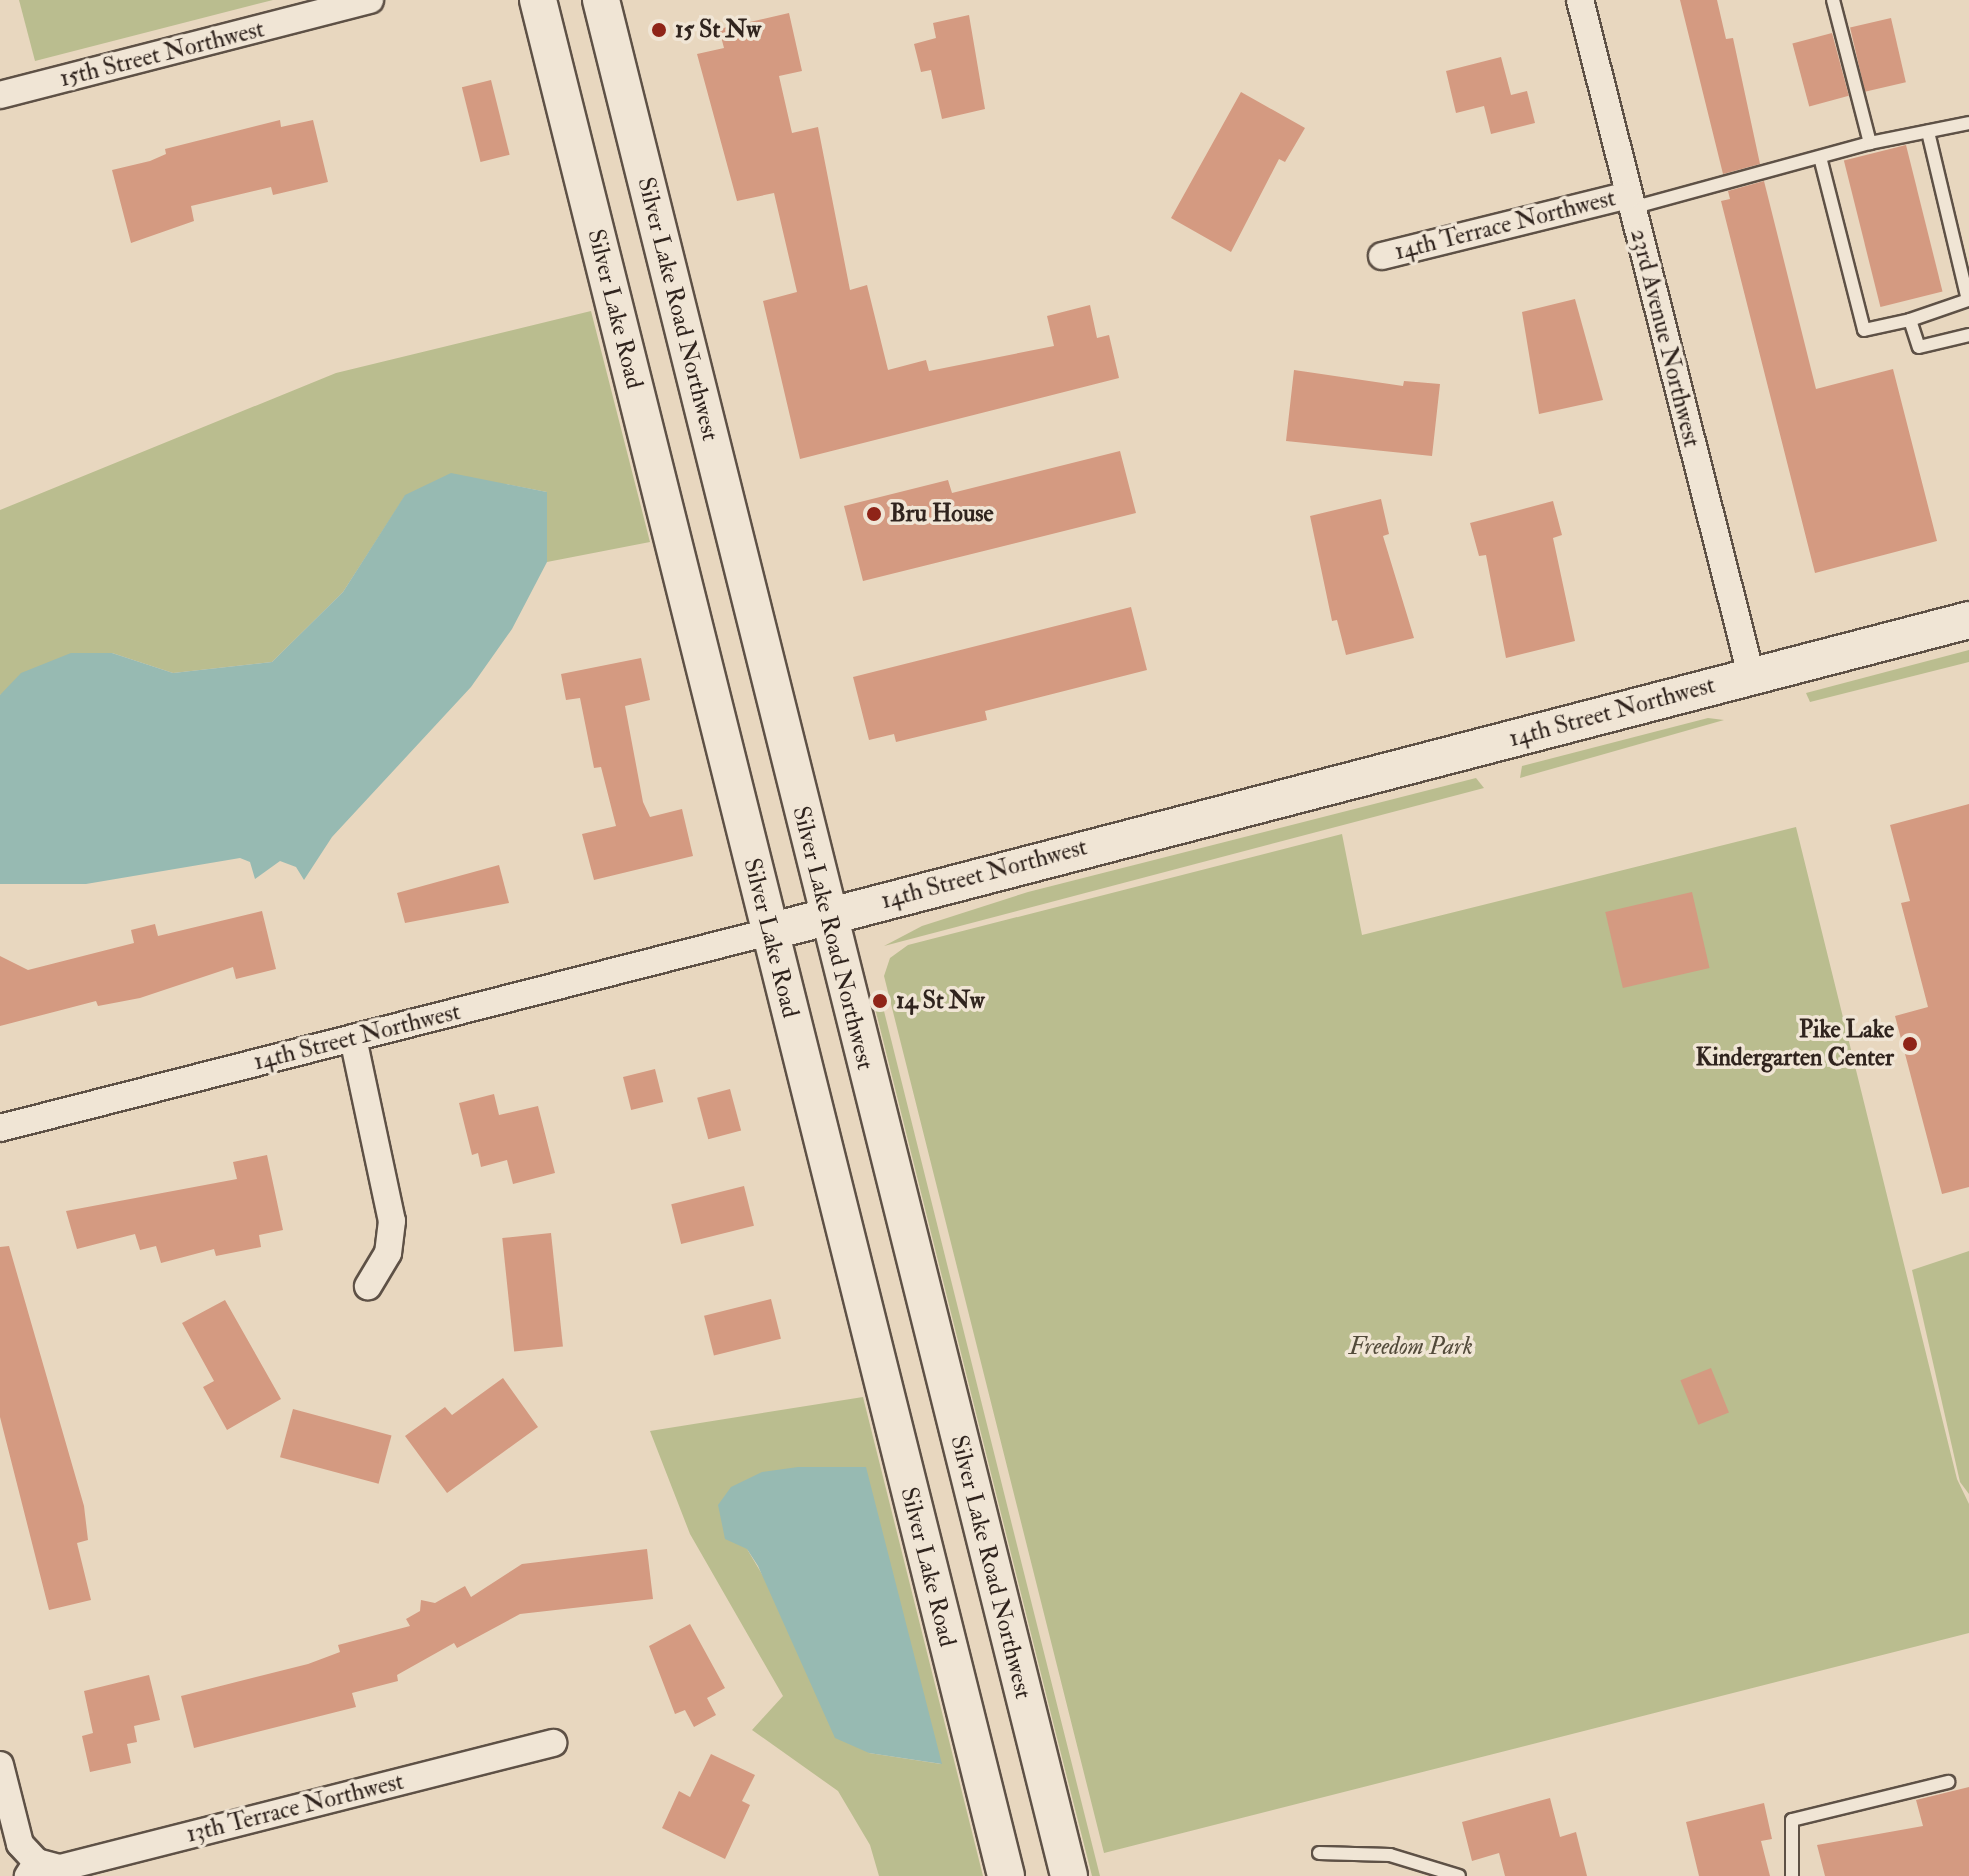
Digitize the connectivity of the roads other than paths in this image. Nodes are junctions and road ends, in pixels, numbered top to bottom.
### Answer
1 (370, 0) edge
2 (538, 0) edge
3 (601, 0) edge
4 (1580, 0) edge
5 (1833, 0) edge
6 (0, 95) edge
7 (1969, 123) edge
8 (1928, 132) junction
9 (1870, 143) junction
10 (1821, 161) junction
11 (1630, 201) junction
12 (1382, 256) dead end
13 (1910, 320) junction
14 (1969, 335) edge
15 (1969, 620) edge
16 (1751, 675) junction
17 (827, 916) junction
18 (769, 932) junction
19 (353, 1038) junction
20 (0, 1128) edge
21 (368, 1286) dead end
22 (553, 1743) dead end
23 (0, 1765) edge
24 (1948, 1782) dead end
25 (1319, 1853) dead end
26 (32, 1869) edge
27 (1006, 1876) edge
28 (1069, 1876) edge
29 (1459, 1876) edge
30 (1792, 1876) edge

1 - 6 street, 15th Street Northwest
2 - 18 main road, Silver Lake Road
3 - 17 main road, Silver Lake Road Northwest
4 - 11 street, 23rd Avenue Northwest
5 - 9 lane
7 - 8 lane
8 - 9 lane
8 - 13 lane
9 - 10 lane
10 - 11 lane
10 - 13 lane
11 - 12 street, 14th Terrace Northwest
11 - 16 street, 23rd Avenue Northwest
13 - 14 lane
15 - 16 main road, 14th Street Northwest
16 - 17 main road, 14th Street Northwest
17 - 18 main road, 14th Street Northwest
17 - 28 main road, Silver Lake Road Northwest
18 - 19 street, 14th Street Northwest
18 - 27 main road, Silver Lake Road
19 - 20 street, 14th Street Northwest
19 - 21 street
22 - 26 street, 13th Terrace Northwest
23 - 26 street
24 - 30 lane
25 - 29 lane

